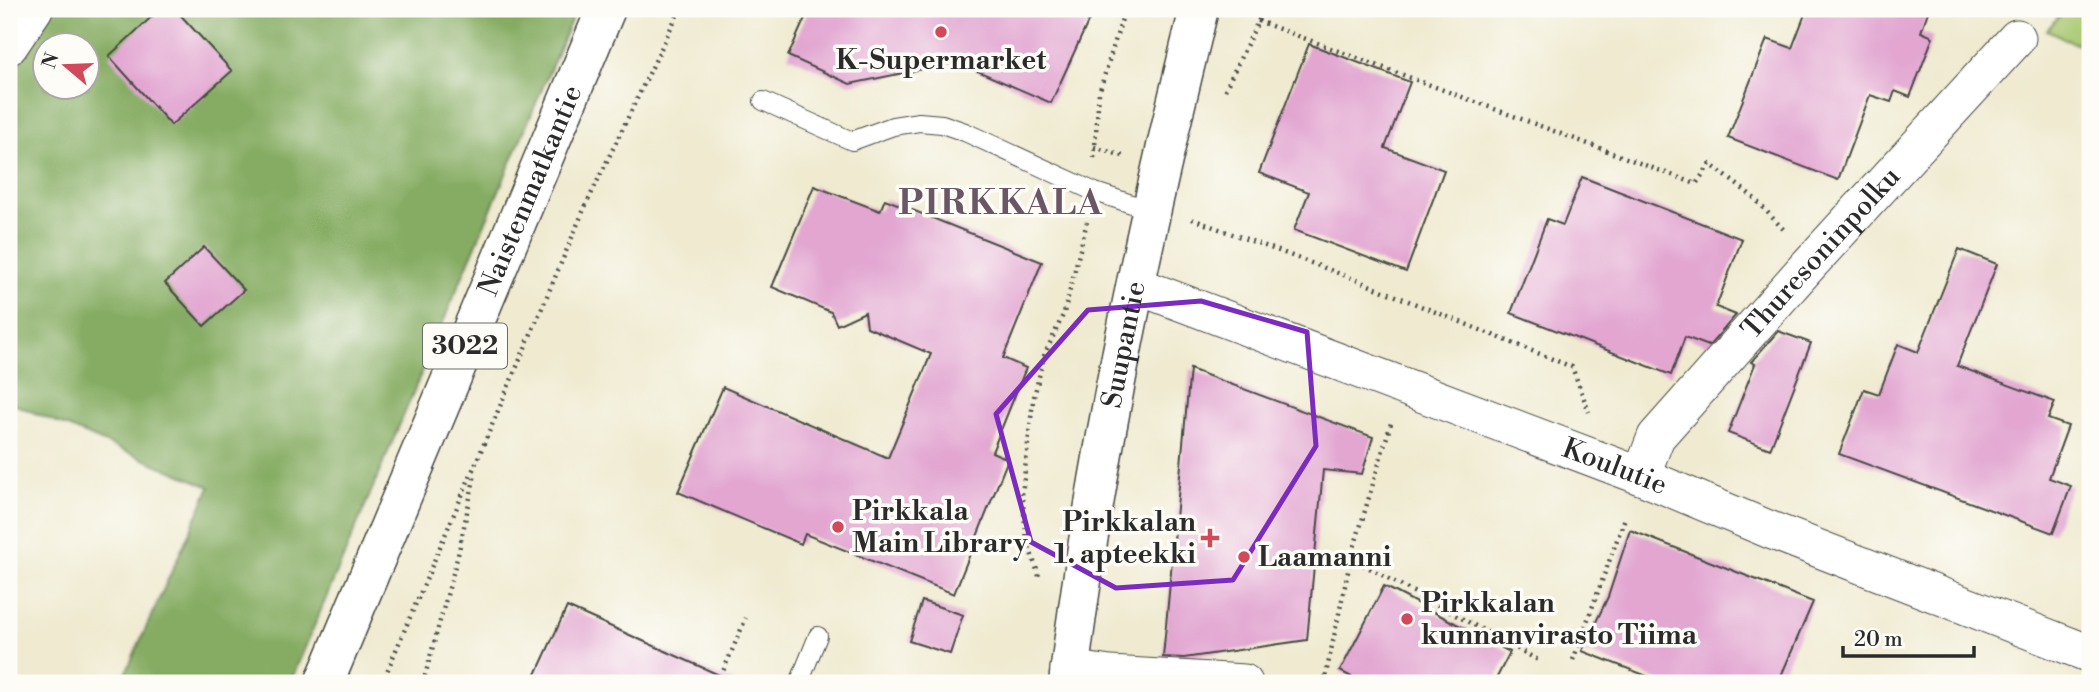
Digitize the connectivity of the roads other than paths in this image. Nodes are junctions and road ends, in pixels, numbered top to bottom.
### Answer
1 (34, 9) edge
2 (606, 9) edge
3 (1199, 9) edge
4 (2017, 38) dead end
5 (9, 46) edge
6 (763, 101) dead end
7 (1150, 210) junction
8 (1135, 285) junction
9 (1641, 477) junction
10 (818, 636) dead end
11 (2090, 654) edge
12 (1069, 676) edge
13 (324, 683) edge
14 (799, 683) edge
15 (1244, 683) edge

1 - 5 street
2 - 13 main road, Naistenmatkantie / 3022
3 - 7 main road, Suupantie
4 - 9 street, Thuresoninpolku
6 - 7 lane
7 - 8 main road, Suupantie
8 - 9 street, Koulutie
8 - 12 main road, Suupantie
9 - 11 street, Koulutie
10 - 14 lane
12 - 15 street

